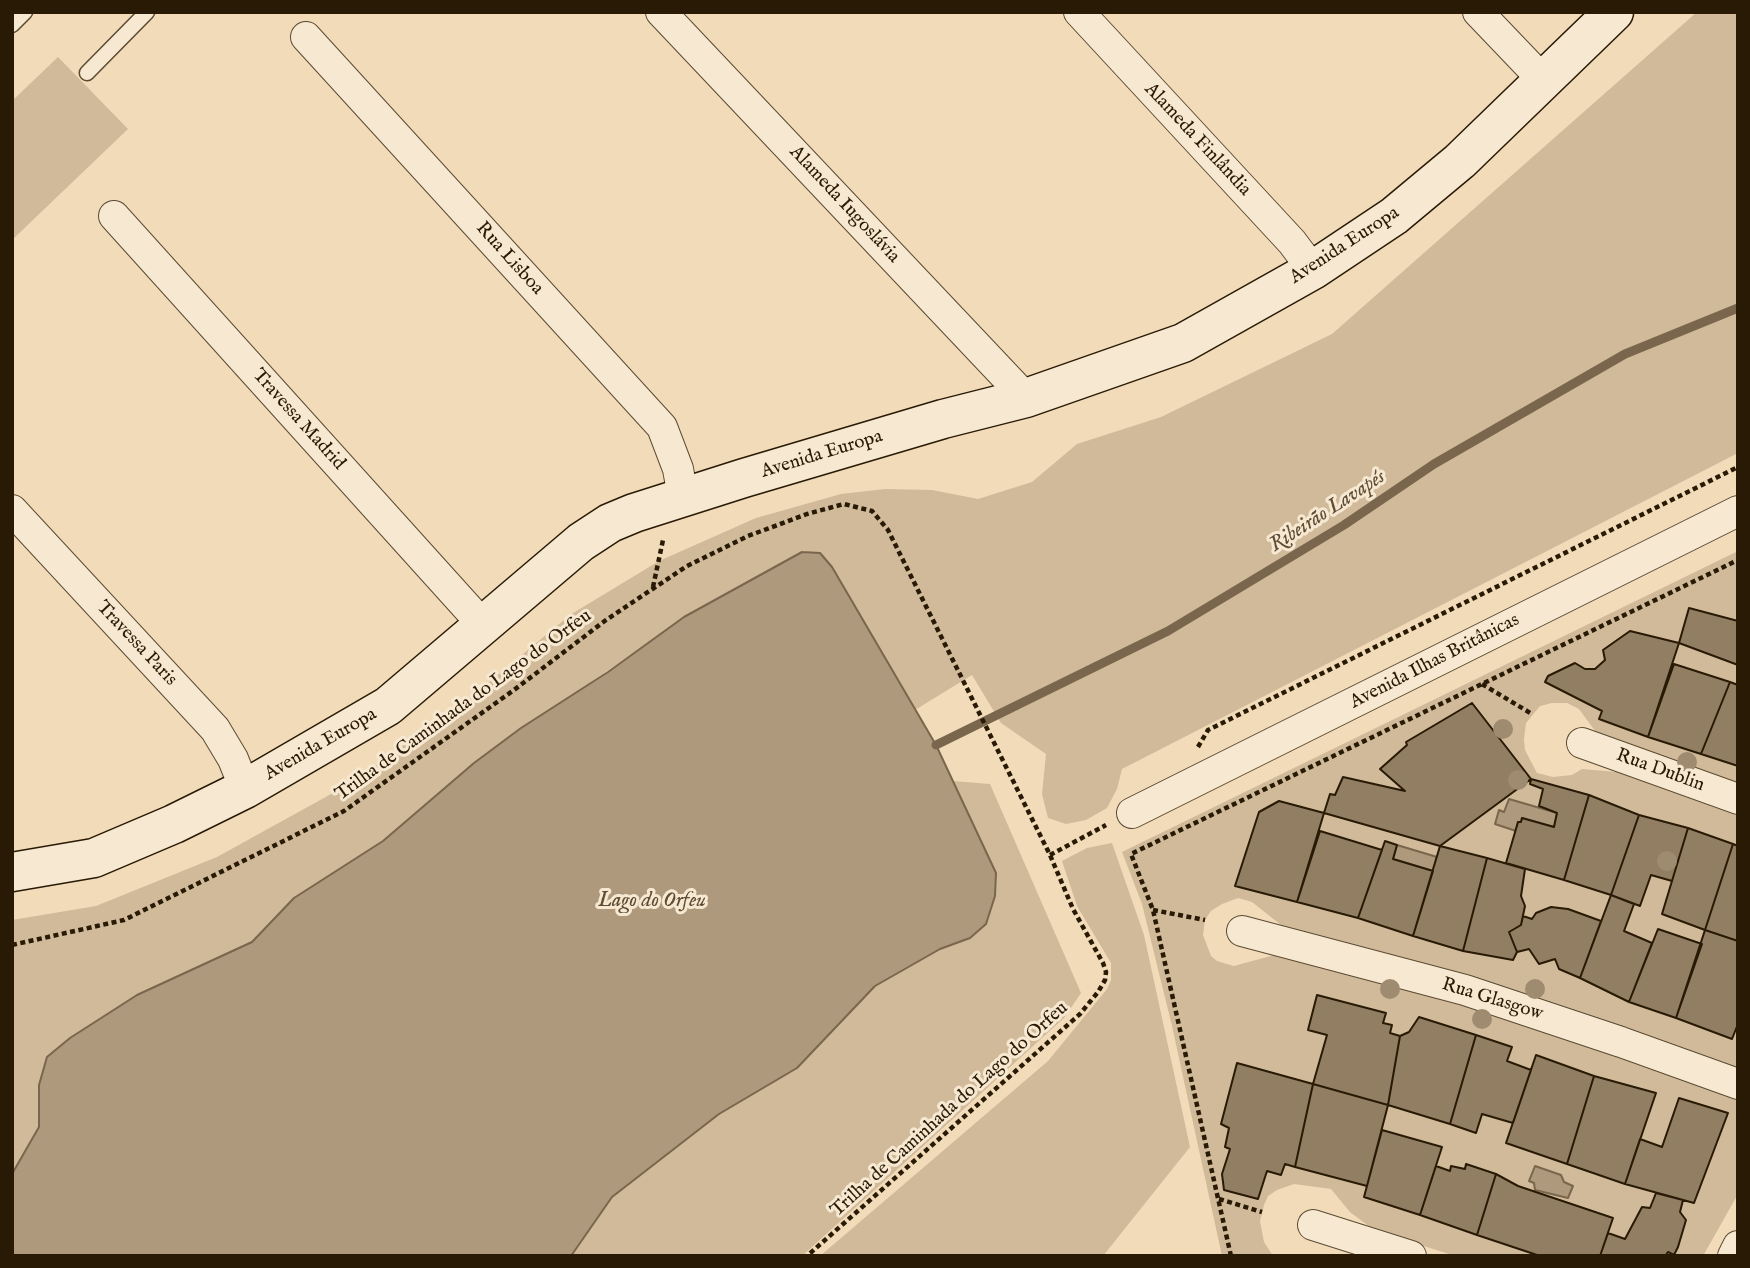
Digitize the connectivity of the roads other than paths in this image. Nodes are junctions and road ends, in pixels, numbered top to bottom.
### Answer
1 (25, 12) edge
2 (147, 12) edge
3 (661, 12) edge
4 (1079, 12) edge
5 (1478, 12) edge
6 (1614, 12) edge
7 (12, 25) edge
8 (306, 37) dead end
9 (87, 73) dead end
10 (1543, 80) junction
11 (114, 216) dead end
12 (1313, 270) junction
13 (1026, 398) junction
14 (683, 497) junction
15 (12, 510) edge
16 (1738, 511) edge
17 (483, 625) junction
18 (1583, 743) dead end
19 (245, 789) junction
20 (1738, 799) edge
21 (1132, 813) road end
22 (12, 872) edge
23 (1242, 931) dead end
24 (1738, 1084) edge
25 (1313, 1225) dead end
26 (1738, 1247) edge
27 (1411, 1256) edge
28 (1733, 1256) edge

1 - 7 lane
2 - 9 lane
3 - 13 street, Alameda Iugoslávia
4 - 12 street, Alameda Finlândia
5 - 10 street
6 - 10 street, Avenida Europa
8 - 14 street, Rua Lisboa
10 - 12 street, Avenida Europa
11 - 17 street, Travessa Madrid
12 - 13 street, Avenida Europa
13 - 14 street, Avenida Europa
14 - 17 street, Avenida Europa
15 - 19 street, Travessa Paris
16 - 21 street, Avenida Ilhas Britânicas
17 - 19 street, Avenida Europa
18 - 20 street, Rua Dublin
19 - 22 street, Avenida Europa
23 - 24 street, Rua Glasgow
25 - 27 street
26 - 28 street

